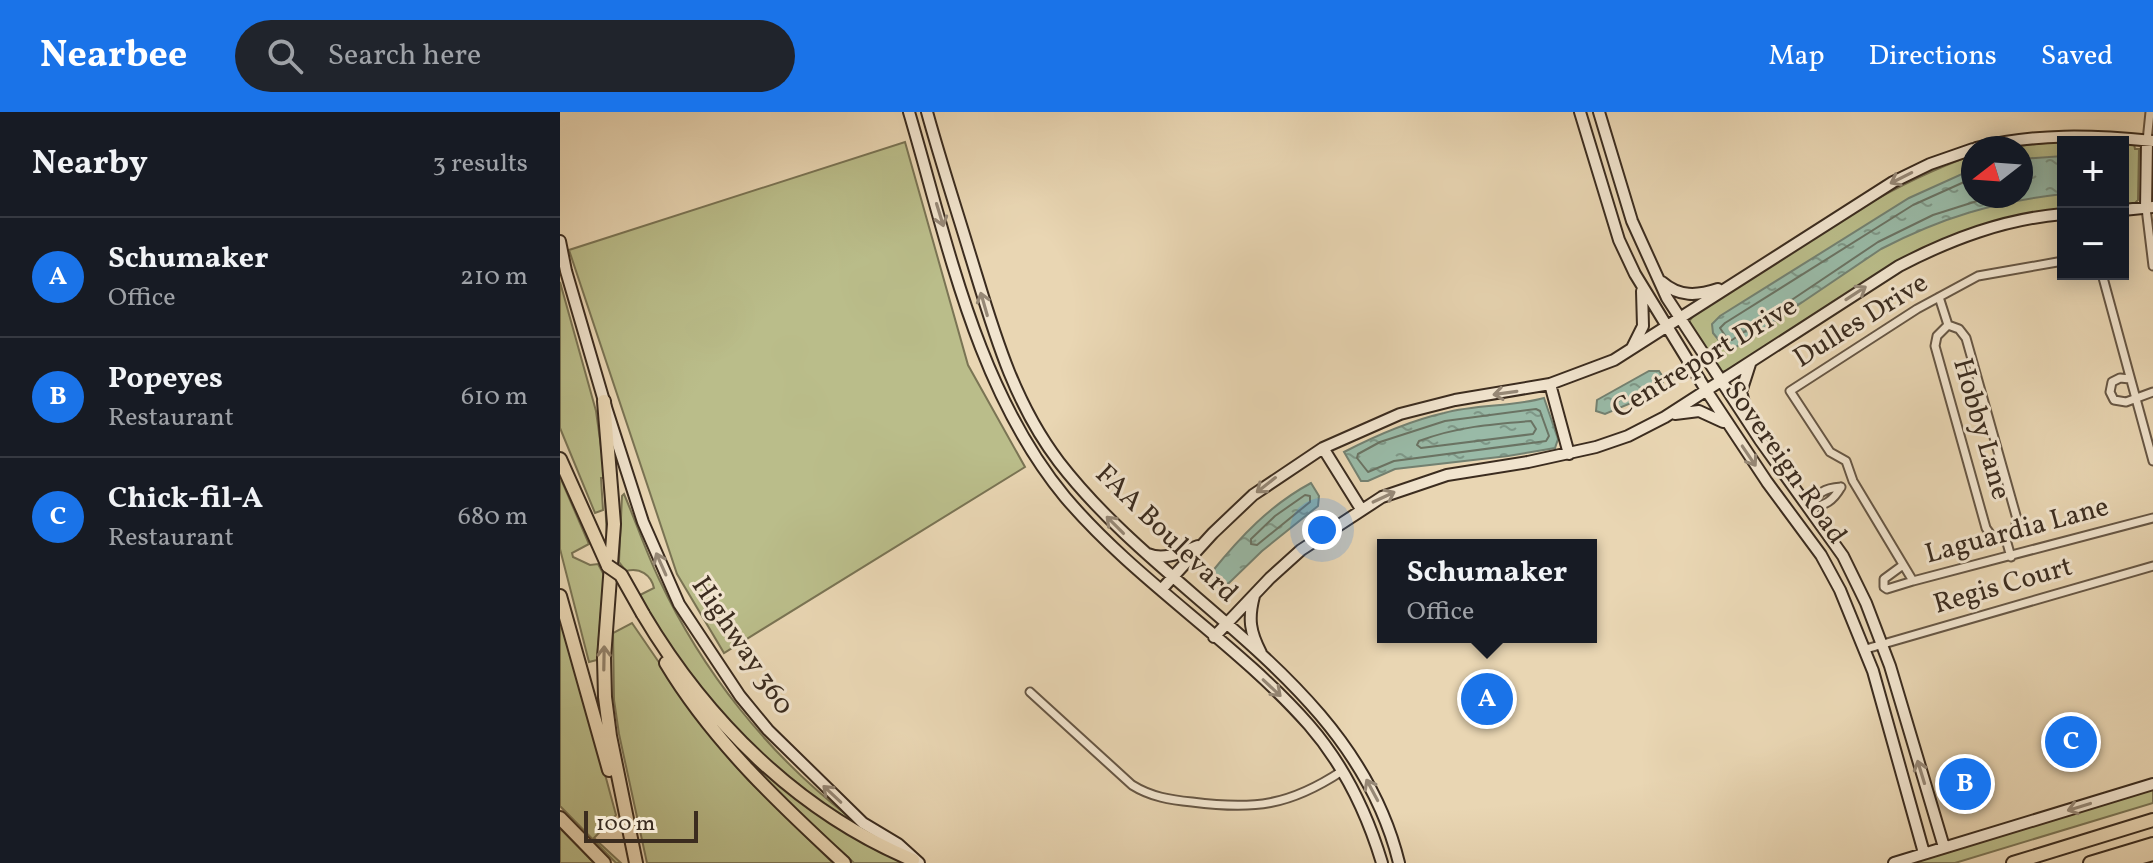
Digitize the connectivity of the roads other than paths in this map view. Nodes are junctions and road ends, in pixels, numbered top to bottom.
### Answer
1 (909, 112) edge
2 (927, 112) edge
3 (1580, 112) edge
4 (1599, 112) edge
5 (2150, 112) edge
6 (933, 135) junction
7 (2033, 138) edge
8 (917, 140) junction
9 (2150, 141) edge
10 (1961, 153) edge
11 (2150, 208) edge
12 (2129, 210) edge
13 (2057, 215) edge
14 (560, 241) edge
15 (2057, 262) edge
16 (2153, 266) edge
17 (1657, 278) junction
18 (2104, 280) edge
19 (1735, 283) junction
20 (1642, 286) junction
21 (1939, 297) junction
22 (1680, 319) junction
23 (1948, 325) junction
24 (1666, 328) junction
25 (1631, 350) junction
26 (1753, 360) junction
27 (2130, 379) junction
28 (1720, 381) junction
29 (1550, 384) junction
30 (1706, 390) junction
31 (2153, 392) edge
32 (2134, 393) junction
33 (604, 401) junction
34 (1665, 417) junction
35 (1732, 430) junction
36 (1039, 431) junction
37 (1025, 440) junction
38 (1760, 440) junction
39 (1323, 448) junction
40 (1569, 454) junction
41 (560, 459) edge
42 (2153, 461) edge
43 (1853, 481) joint
44 (1809, 508) junction
45 (1361, 509) junction
46 (2153, 518) edge
47 (1796, 519) junction
48 (2005, 536) junction
49 (1203, 544) junction
50 (1144, 552) junction
51 (2011, 557) junction
52 (1903, 565) junction
53 (2153, 566) edge
54 (1172, 578) junction
55 (1913, 581) junction
56 (1161, 590) junction
57 (1255, 594) junction
58 (560, 596) edge
59 (641, 616) junction
60 (1226, 625) junction
61 (1214, 637) junction
62 (1882, 643) junction
63 (1866, 649) junction
64 (1264, 658) junction
65 (1030, 692) dead end
66 (1357, 763) junction
67 (1342, 771) junction
68 (2153, 784) edge
69 (560, 818) edge
70 (2153, 820) edge
71 (627, 825) junction
72 (2153, 844) edge
73 (1944, 847) junction
74 (1924, 853) junction
75 (2153, 854) edge
76 (2110, 857) junction
77 (916, 862) edge
78 (604, 863) edge
79 (636, 863) edge
80 (844, 863) edge
81 (1382, 863) edge
82 (1399, 863) edge
83 (1894, 863) edge
84 (2013, 863) edge
85 (2090, 863) edge

1 - 8 street, FAA Boulevard
2 - 6 street, FAA Boulevard
3 - 20 street, Sovereign Road
4 - 17 street, Sovereign Road
5 - 9 street
6 - 8 street
36 -> 6 street, FAA Boulevard
7 - 9 street, Centreport Drive
8 -> 37 street, FAA Boulevard
9 - 11 street
10 -> 19 street, Centreport Drive
11 - 12 street
11 - 16 street
26 -> 13 street, Centreport Drive
14 - 33 street, Highway 360
15 - 21 street, Dulles Drive
17 - 19 street
17 - 22 street, Sovereign Road
18 - 27 street
19 - 22 street, Centreport Drive
20 - 24 street, Sovereign Road
20 - 25 street
21 - 23 street, Hobby Lane
21 - 43 street, Dulles Drive
22 - 24 street, Centreport Drive
22 - 28 street, Sovereign Road
23 - 48 street, Hobby Lane
23 - 48 street, Hobby Lane
24 - 25 street, Centreport Drive
24 - 30 street, Sovereign Road
25 - 29 street, Centreport Drive
26 - 28 street, Centreport Drive
26 - 38 street
27 - 32 street
27 - 32 street
28 - 30 street, Centreport Drive
28 - 38 street, Sovereign Road
29 -> 39 street, Centreport Drive
29 - 40 street
30 - 34 street, Centreport Drive
30 - 35 street, Sovereign Road
31 - 32 street
32 - 42 street
71 -> 33 highway
77 -> 33 street, Highway 360
34 - 35 street
34 - 40 street, Centreport Drive
35 -> 47 street, Sovereign Road
36 - 37 street
50 -> 36 street, FAA Boulevard
37 - 56 street, FAA Boulevard
38 - 44 street, Sovereign Road
39 - 45 street
39 -> 49 street, Centreport Drive
45 -> 40 street, Centreport Drive
41 - 59 highway, bridge
43 - 52 street, Laguardia Lane
44 - 47 street
44 - 62 street, Sovereign Road
45 - 57 street, Centreport Drive
46 - 51 street, Laguardia Lane
47 - 63 street, Sovereign Road
48 - 51 street, Hobby Lane
49 - 50 street
49 - 54 street, Centreport Drive
50 - 54 street, FAA Boulevard
51 - 55 street, Laguardia Lane
52 - 55 street, Laguardia Lane
52 - 55 street
53 - 62 street, Regis Court
54 - 56 street, Centreport Drive
54 - 60 street, FAA Boulevard
56 - 61 street, FAA Boulevard
57 - 60 street, Centreport Drive
57 - 64 street
58 - 71 highway
59 - 77 highway
59 - 80 highway
60 - 61 street, Centreport Drive
60 - 64 street, FAA Boulevard
61 -> 67 street, FAA Boulevard
62 - 63 street, Regis Court
73 -> 62 street, Sovereign Road
63 - 74 street, Sovereign Road
64 - 66 street, FAA Boulevard
65 - 67 street
66 - 67 street
82 -> 66 street, FAA Boulevard
67 - 81 street, FAA Boulevard
68 -> 73 street
69 - 78 highway
70 - 84 highway
71 - 79 highway
72 - 76 highway
73 - 74 street
74 - 83 street
75 - 76 highway
76 - 85 highway

